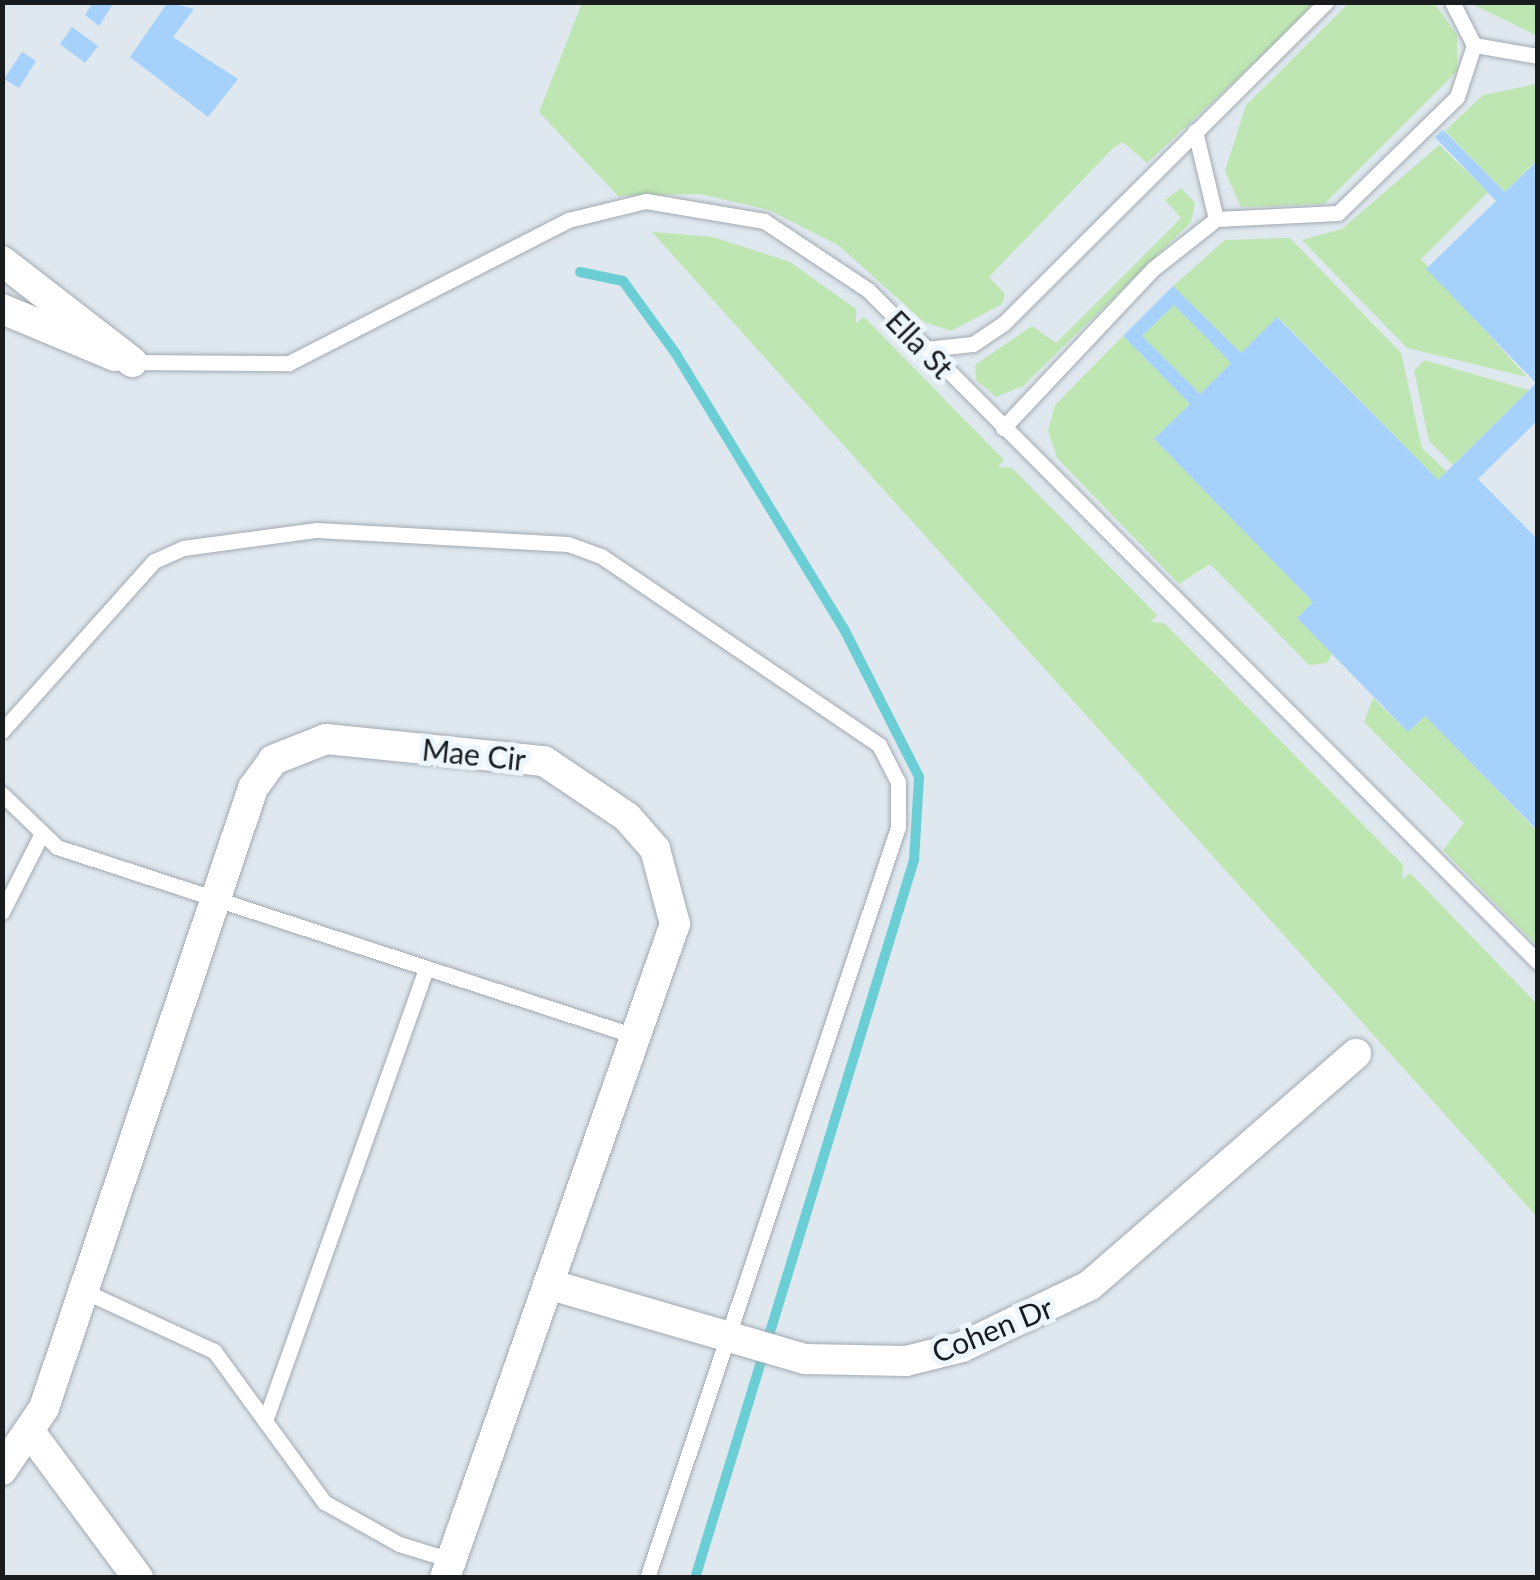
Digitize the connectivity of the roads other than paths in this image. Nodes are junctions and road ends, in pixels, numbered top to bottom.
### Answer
1 (1326, 2) edge
2 (1452, 2) edge
3 (1474, 45) junction
4 (1538, 56) edge
5 (1195, 131) junction
6 (1216, 219) junction
7 (2, 261) edge
8 (2, 309) edge
9 (926, 349) junction
10 (132, 362) junction
11 (1002, 428) junction
12 (2, 731) edge
13 (2, 794) edge
14 (40, 835) junction
15 (215, 902) junction
16 (2, 912) edge
17 (1538, 962) edge
18 (426, 970) junction
19 (636, 1036) junction
20 (1356, 1054) dead end
21 (548, 1284) junction
22 (84, 1291) junction
23 (265, 1421) junction
24 (33, 1436) junction
25 (2, 1470) edge
26 (448, 1569) edge
27 (138, 1578) edge
28 (647, 1578) edge

1 - 5 lane
2 - 3 lane
3 - 4 lane
3 - 6 lane
5 - 6 lane
5 - 9 lane
6 - 11 lane
7 - 10 street
8 - 10 street
9 - 10 lane, Ella St
9 - 11 lane, Ella St
11 - 17 lane, Ella St
12 - 28 lane
13 - 14 lane
14 - 15 lane
14 - 16 lane
15 - 18 lane
15 - 19 street, Mae Cir
15 - 22 street, Mae Cir
18 - 19 lane
18 - 23 lane
19 - 21 street, Mae Cir
20 - 21 street, Cohen Dr
21 - 26 street, Mae Cir
22 - 23 lane
22 - 24 street, Mae Cir
23 - 26 lane
24 - 25 street, Mae Cir
24 - 27 street

